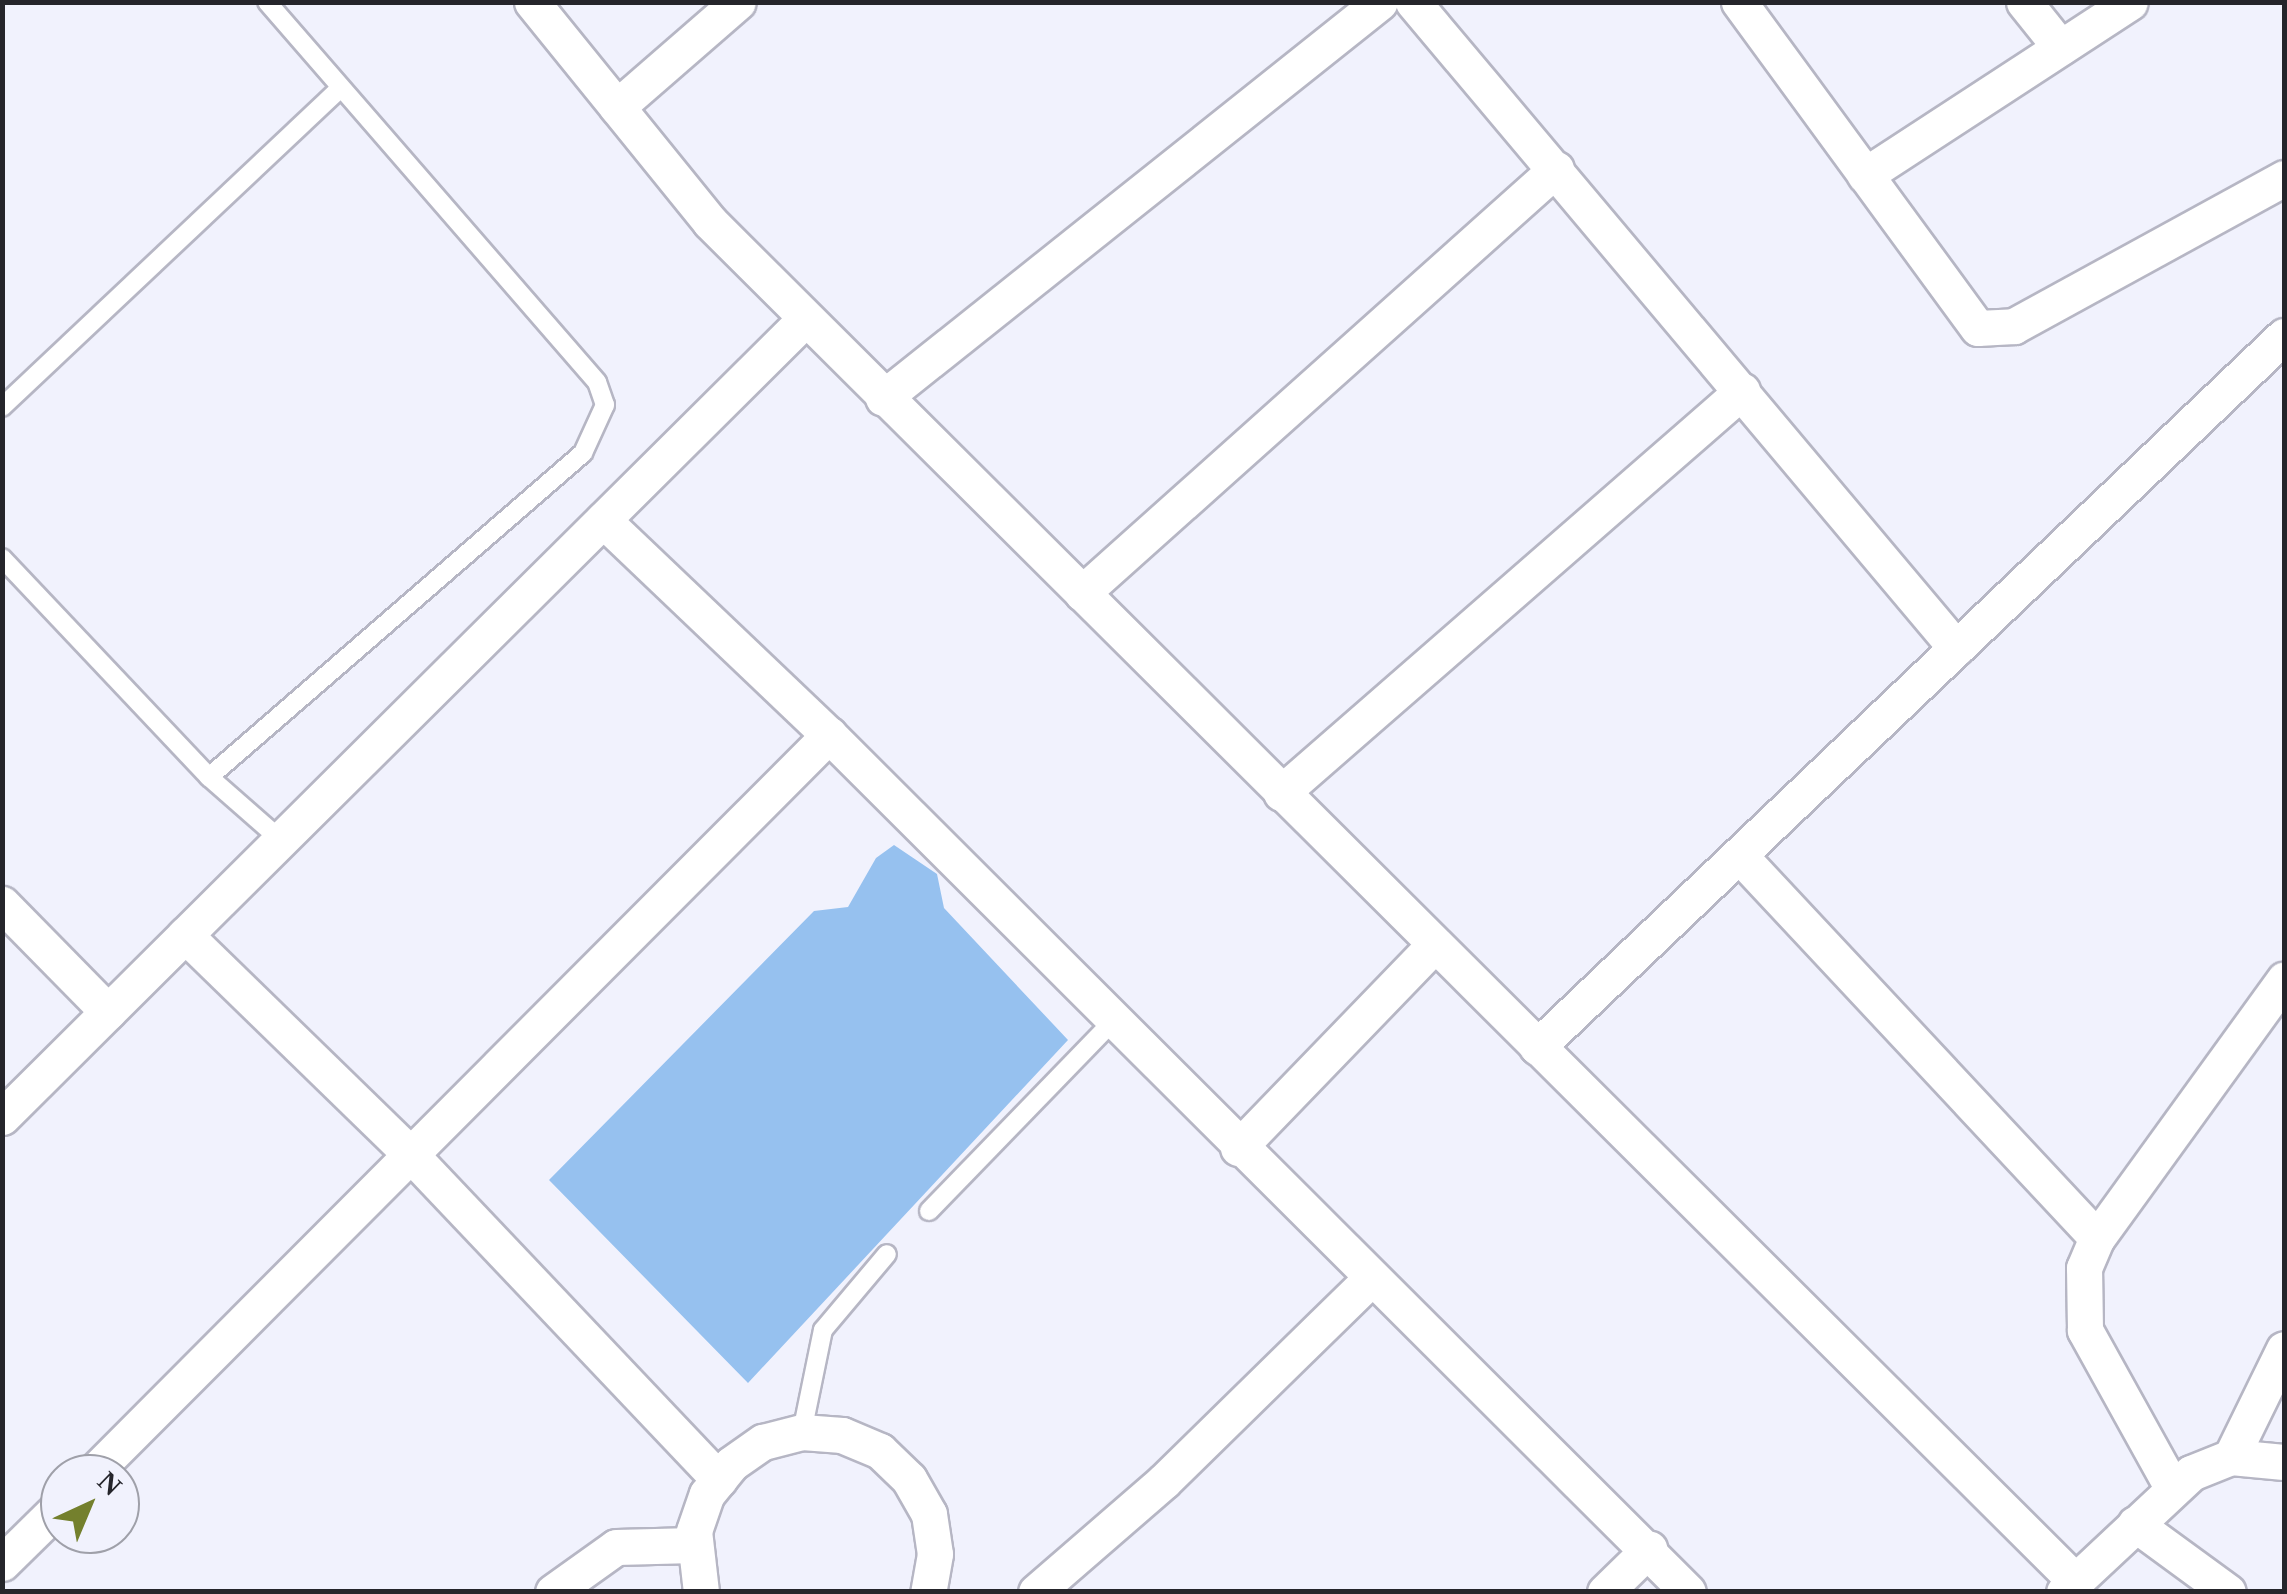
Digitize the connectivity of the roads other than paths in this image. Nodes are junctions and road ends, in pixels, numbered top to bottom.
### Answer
1 (267, 2) edge
2 (532, 2) edge
3 (738, 2) edge
4 (1380, 2) edge
5 (1413, 2) edge
6 (1738, 2) edge
7 (2024, 2) edge
8 (2130, 2) edge
9 (2060, 47) junction
10 (342, 88) junction
11 (617, 108) junction
12 (1556, 170) junction
13 (1866, 176) junction
14 (2284, 178) edge
15 (806, 318) junction
16 (2284, 336) edge
17 (1742, 391) junction
18 (883, 398) junction
19 (2, 407) edge
20 (603, 520) junction
21 (2, 558) edge
22 (1082, 594) junction
23 (1956, 648) junction
24 (829, 734) junction
25 (209, 777) junction
26 (1281, 793) junction
27 (281, 840) junction
28 (1739, 854) junction
29 (2, 904) edge
30 (185, 935) junction
31 (1434, 946) junction
32 (2284, 980) edge
33 (108, 1012) junction
34 (1113, 1022) junction
35 (1536, 1047) junction
36 (2, 1117) edge
37 (1238, 1148) junction
38 (412, 1156) junction
39 (929, 1211) dead end
40 (2097, 1238) junction
41 (887, 1254) dead end
42 (1369, 1280) junction
43 (2284, 1349) edge
44 (802, 1432) junction
45 (112, 1454) edge
46 (2231, 1456) junction
47 (2284, 1462) edge
48 (719, 1478) junction
49 (2173, 1489) junction
50 (2136, 1524) junction
51 (40, 1526) edge
52 (694, 1545) junction
53 (1648, 1549) junction
54 (2, 1563) edge
55 (2069, 1586) edge
56 (554, 1592) edge
57 (701, 1592) edge
58 (928, 1592) edge
59 (1036, 1592) edge
60 (1605, 1592) edge
61 (1688, 1592) edge
62 (2228, 1592) edge

1 - 10 lane
2 - 11 street
3 - 11 street
4 - 18 street
5 - 12 street
6 - 13 street
7 - 9 street
8 - 9 street
9 - 13 street
10 - 19 lane
10 - 25 lane
11 - 15 street
12 - 17 street
12 - 22 street
13 - 14 street
15 - 18 street
15 - 20 street
16 - 23 street
17 - 23 street
17 - 26 street
18 - 22 street
20 - 24 street
20 - 27 street
21 - 25 lane
22 - 26 street
23 - 28 street
24 - 34 street
24 - 38 street
25 - 27 lane
26 - 31 street
27 - 30 street
28 - 35 street
28 - 40 street
29 - 33 street
30 - 33 street
30 - 38 street
31 - 35 street
31 - 37 street
32 - 40 street
33 - 36 street
34 - 37 street
34 - 39 lane
35 - 55 street
37 - 42 street
38 - 45 street
38 - 48 street
40 - 49 street
41 - 44 lane
42 - 53 street
42 - 59 street
43 - 46 street
44 - 48 street
44 - 58 street
46 - 47 street
46 - 49 street
48 - 52 street
49 - 50 street
50 - 55 street
50 - 62 street
51 - 54 street
52 - 56 street
52 - 57 street
53 - 60 street
53 - 61 street

